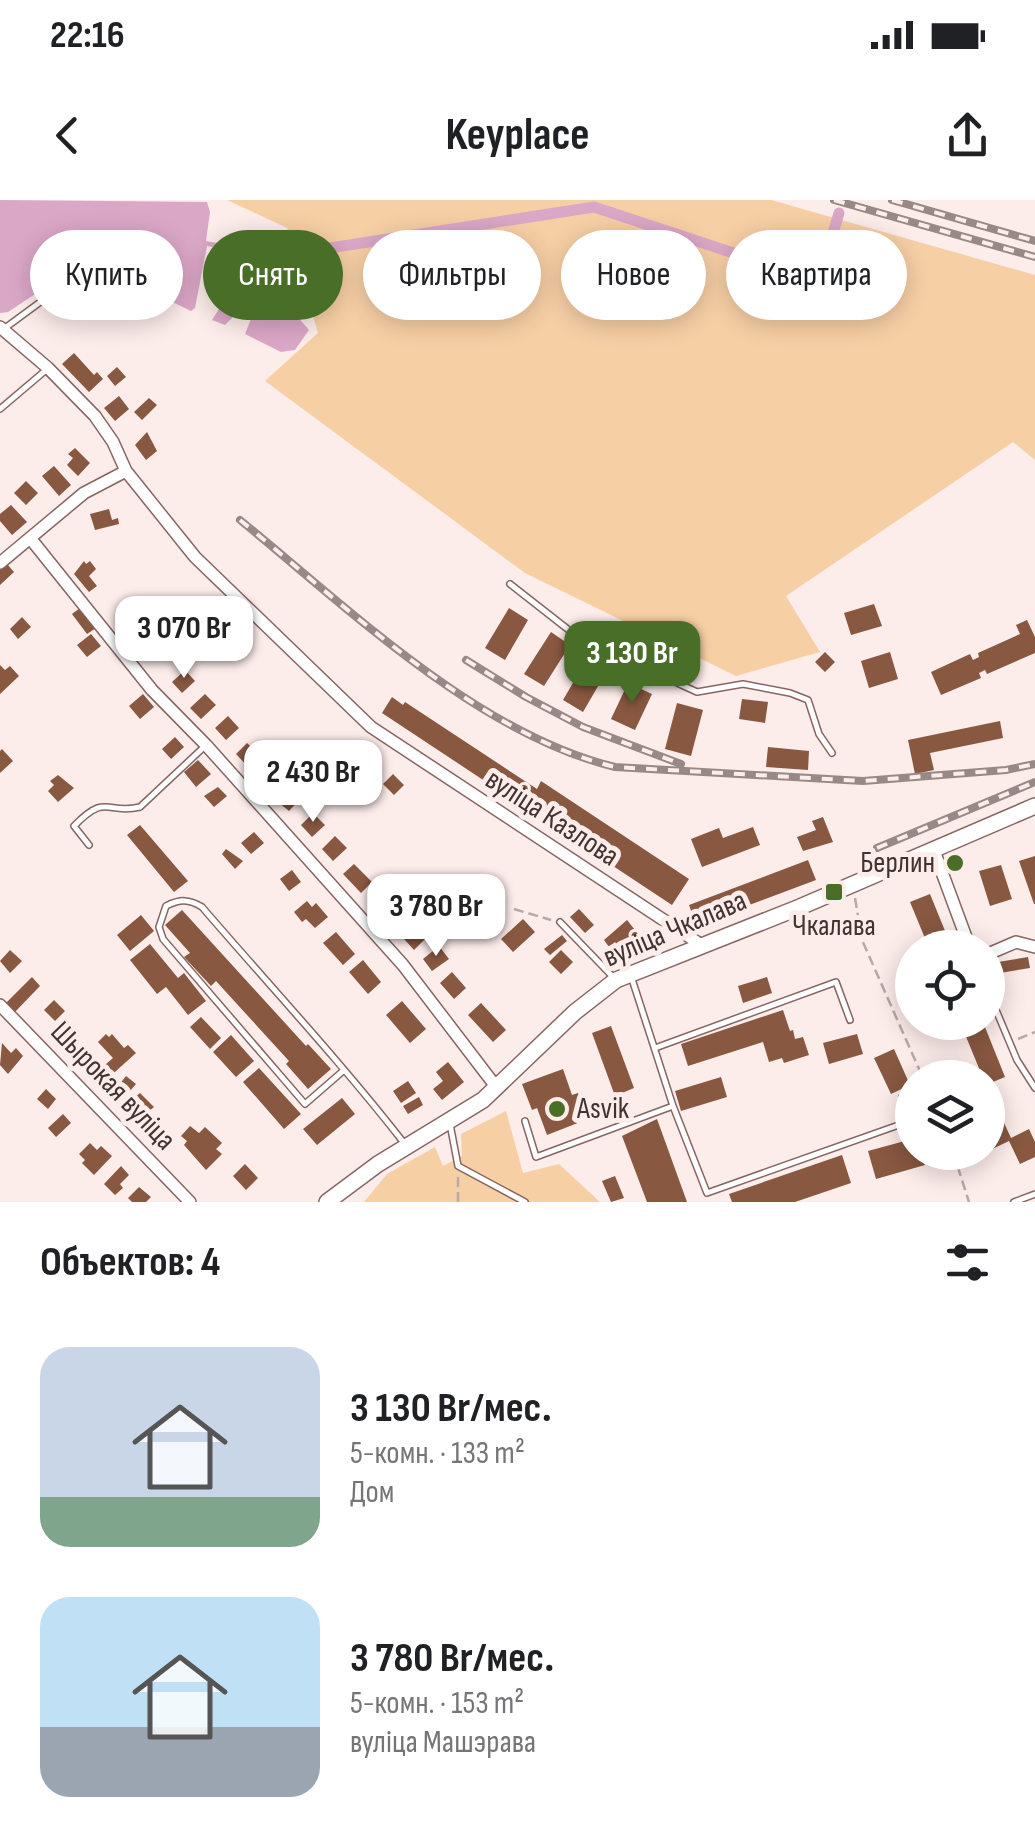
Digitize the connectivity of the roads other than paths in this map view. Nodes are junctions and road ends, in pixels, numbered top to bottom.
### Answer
1 (30, 308) edge
2 (1, 328) edge
3 (48, 368) junction
4 (0, 410) edge
5 (126, 470) junction
6 (30, 538) junction
7 (0, 563) edge
8 (510, 584) dead end
9 (206, 745) junction
10 (832, 752) dead end
11 (1035, 806) edge
12 (89, 845) dead end
13 (933, 848) junction
14 (560, 922) road end
15 (963, 930) edge
16 (704, 946) junction
17 (1005, 947) edge
18 (1035, 948) edge
19 (623, 977) junction
20 (0, 1005) edge
21 (850, 1020) dead end
22 (1005, 1031) edge
23 (655, 1048) junction
24 (343, 1071) junction
25 (497, 1088) junction
26 (1035, 1088) edge
27 (673, 1106) junction
28 (525, 1121) dead end
29 (450, 1122) junction
30 (895, 1126) edge
31 (406, 1146) junction
32 (1035, 1194) edge
33 (190, 1202) edge
34 (327, 1202) edge
35 (524, 1202) edge
36 (1014, 1202) edge

1 - 2 lane
2 - 3 street, вуліца Казлова
3 - 4 lane
3 - 5 street, вуліца Казлова
5 - 6 street
5 - 16 street, вуліца Казлова
6 - 7 street
6 - 9 street
8 - 10 lane
9 - 12 lane
9 - 25 street
11 - 13 street, вуліца Чкалава
13 - 15 street
13 - 16 street, вуліца Чкалава
14 - 19 lane
16 - 19 street, вуліца Чкалава
17 - 18 street
19 - 23 lane
19 - 25 street, вуліца Чкалава
20 - 33 street, Шырокая вуліца
21 - 23 lane
22 - 26 lane
23 - 27 lane
24 - 24 lane
24 - 31 lane
25 - 29 street, вуліца Чкалава
27 - 28 lane
27 - 30 lane
29 - 31 street, вуліца Чкалава
29 - 35 lane
31 - 34 street, вуліца Чкалава
32 - 36 lane

